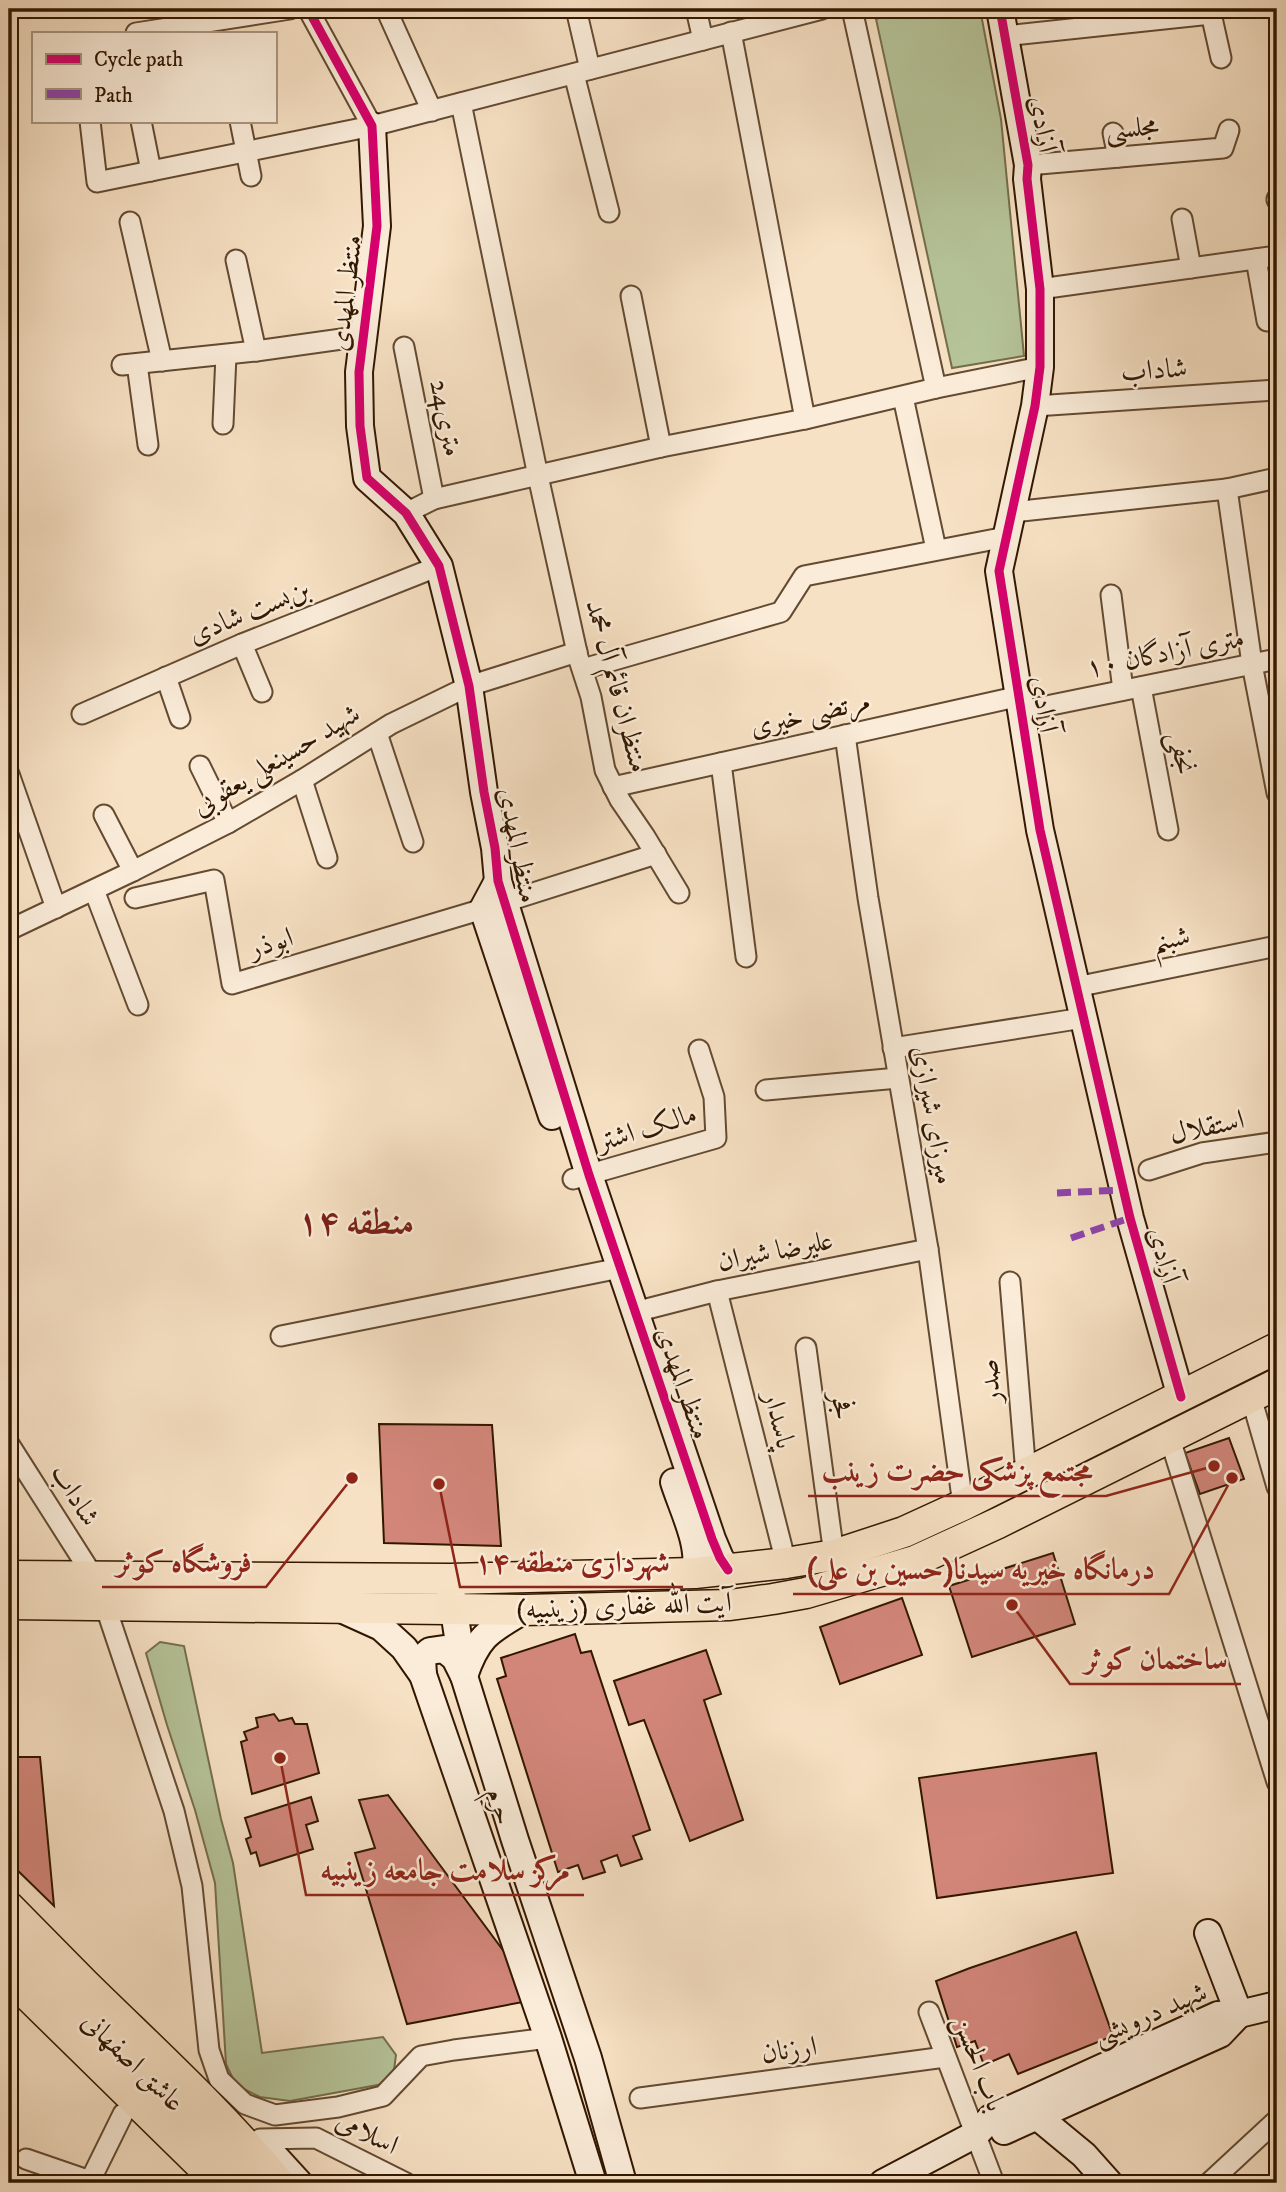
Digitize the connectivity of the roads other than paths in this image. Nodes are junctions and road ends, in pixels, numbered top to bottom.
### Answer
1 (290, 9) edge
2 (308, 9) edge
3 (386, 9) edge
4 (576, 9) edge
5 (696, 9) edge
6 (819, 9) edge
7 (852, 9) edge
8 (1000, 9) edge
9 (1210, 11) edge
10 (142, 32) edge
11 (731, 32) junction
12 (1004, 36) junction
13 (703, 40) junction
14 (1221, 58) dead end
15 (582, 72) junction
16 (461, 103) junction
17 (432, 111) junction
18 (90, 122) edge
19 (141, 122) edge
20 (240, 122) edge
21 (372, 126) junction
22 (1229, 130) dead end
23 (1113, 133) dead end
24 (246, 152) junction
25 (1118, 157) junction
26 (1028, 165) junction
27 (152, 171) junction
28 (251, 176) dead end
29 (609, 212) dead end
30 (1182, 219) dead end
31 (130, 222) dead end
32 (1277, 256) edge
33 (1256, 259) junction
34 (236, 260) dead end
35 (1191, 268) junction
36 (1040, 289) junction
37 (631, 296) dead end
38 (1267, 321) dead end
39 (363, 336) junction
40 (404, 347) dead end
41 (256, 351) junction
42 (226, 355) junction
43 (162, 361) junction
44 (1040, 367) junction
45 (936, 388) junction
46 (1277, 390) edge
47 (903, 397) junction
48 (1035, 405) junction
49 (805, 419) junction
50 (223, 424) dead end
51 (148, 444) dead end
52 (661, 447) junction
53 (538, 476) junction
54 (1277, 478) edge
55 (1227, 489) junction
56 (434, 499) junction
57 (406, 513) junction
58 (1009, 524) junction
59 (936, 549) junction
60 (439, 566) junction
61 (1111, 594) dead end
62 (242, 644) junction
63 (1277, 659) edge
64 (580, 661) junction
65 (1252, 664) junction
66 (166, 677) junction
67 (469, 686) junction
68 (1132, 688) junction
69 (262, 692) dead end
70 (1021, 704) junction
71 (82, 714) dead end
72 (180, 718) dead end
73 (377, 733) junction
74 (845, 735) junction
75 (721, 763) junction
76 (200, 766) dead end
77 (9, 774) edge
78 (302, 780) junction
79 (613, 787) junction
80 (1277, 793) edge
81 (104, 815) dead end
82 (228, 823) junction
83 (1168, 830) dead end
84 (413, 842) dead end
85 (656, 853) junction
86 (327, 858) dead end
87 (133, 871) junction
88 (94, 890) junction
89 (680, 894) dead end
90 (495, 897) junction
91 (135, 898) dead end
92 (56, 908) junction
93 (10, 927) edge
94 (1277, 946) edge
95 (746, 957) dead end
96 (1076, 987) junction
97 (138, 1005) dead end
98 (1083, 1018) junction
99 (893, 1048) junction
100 (699, 1050) dead end
101 (898, 1077) junction
102 (766, 1090) dead end
103 (1277, 1142) edge
104 (1149, 1170) dead end
105 (581, 1177) junction
106 (928, 1249) junction
107 (612, 1270) junction
108 (1010, 1282) dead end
109 (717, 1291) junction
110 (635, 1311) junction
111 (281, 1336) dead end
112 (806, 1348) dead end
113 (1277, 1349) edge
114 (1264, 1391) edge
115 (1181, 1398) junction
116 (1170, 1439) junction
117 (9, 1444) edge
118 (1026, 1474) junction
119 (1277, 1487) edge
120 (963, 1505) junction
121 (703, 1541) junction
122 (834, 1555) junction
123 (786, 1563) junction
124 (728, 1570) junction
125 (695, 1573) junction
126 (9, 1576) edge
127 (93, 1576) junction
128 (450, 1579) junction
129 (9, 1604) edge
130 (105, 1605) junction
131 (337, 1608) junction
132 (453, 1610) junction
133 (524, 1610) junction
134 (423, 1675) junction
135 (464, 1676) junction
136 (1277, 1782) edge
137 (9, 1907) edge
138 (1208, 1933) dead end
139 (9, 1940) edge
140 (9, 1977) edge
141 (9, 2000) edge
142 (1277, 2005) edge
143 (929, 2012) dead end
144 (1240, 2014) junction
145 (548, 2038) junction
146 (147, 2043) junction
147 (945, 2057) junction
148 (640, 2098) dead end
149 (1071, 2102) junction
150 (123, 2114) junction
151 (1038, 2117) junction
152 (1277, 2120) edge
153 (976, 2134) junction
154 (260, 2139) junction
155 (1084, 2155) junction
156 (26, 2159) dead end
157 (201, 2182) edge
158 (256, 2183) edge
159 (279, 2183) edge
160 (299, 2183) edge
161 (406, 2183) edge
162 (593, 2183) edge
163 (623, 2183) edge
164 (883, 2183) edge
165 (994, 2183) edge
166 (1108, 2183) edge
167 (1209, 2183) edge

1 - 10 street
2 - 21 street
3 - 17 street
4 - 15 street
5 - 13 street
6 - 11 street
7 - 45 street
8 - 12 street, آزادی
9 - 12 street
9 - 14 street
11 - 13 street
11 - 49 street
12 - 26 street, آزادی
13 - 15 street
15 - 16 street
15 - 29 street
16 - 17 street
16 - 53 street, منتظران قائم آل محمد
17 - 21 street
18 - 27 street
19 - 27 street
20 - 24 street
21 - 24 street
21 - 39 street, منتظر المهدی
22 - 25 street, مجلسی
23 - 25 street
24 - 27 street
24 - 28 street
25 - 26 street, مجلسی
26 - 36 street, آزادی
30 - 35 street
31 - 43 street
32 - 33 street
33 - 35 street
33 - 38 street
34 - 41 street
35 - 36 street
36 - 44 street, آزادی
37 - 52 street
39 - 41 street
39 - 57 street, منتظر المهدی
40 - 56 street, 24متری
41 - 42 street
42 - 43 street
42 - 50 street
43 - 51 street
44 - 45 street
44 - 48 street, آزادی
45 - 47 street
46 - 48 street, شاداب
47 - 49 street
47 - 59 street
48 - 58 street, آزادی
49 - 52 street
52 - 53 street
53 - 56 street
53 - 64 street, منتظران قائم آل محمد
54 - 55 street, شهید حسینعلی یعقوبی
55 - 58 street, شهید حسینعلی یعقوبی
55 - 65 street
56 - 57 street
57 - 60 street, منتظر المهدی
58 - 59 street, شهید حسینعلی یعقوبی
58 - 70 street, آزادی
59 - 64 street, شهید حسینعلی یعقوبی
60 - 62 street, بن‌بست شادی
60 - 67 street, منتظر المهدی
61 - 68 street, نجفی
62 - 66 street, بن‌بست شادی
62 - 69 street
63 - 65 street, ۱۰ متری آزادگان
64 - 67 street, شهید حسینعلی یعقوبی
64 - 79 street, منتظران قائم آل محمد
65 - 68 street, ۱۰ متری آزادگان
65 - 80 street
66 - 71 street, بن‌بست شادی
66 - 72 street
67 - 73 street, شهید حسینعلی یعقوبی
67 - 90 street, منتظر المهدی
68 - 70 street, ۱۰ متری آزادگان
68 - 83 street, نجفی
70 - 74 street, مرتضی خیری
70 - 96 street, آزادی
73 - 78 street, شهید حسینعلی یعقوبی
73 - 84 street
74 - 75 street, مرتضی خیری
74 - 99 street, میرزای شیرازی
75 - 79 street, مرتضی خیری
75 - 95 street
76 - 82 street
77 - 92 street
78 - 82 street, شهید حسینعلی یعقوبی
78 - 86 street
79 - 85 street, منتظران قائم آل محمد
81 - 87 street
82 - 87 street, شهید حسینعلی یعقوبی
85 - 89 street, منتظران قائم آل محمد
85 - 90 street
87 - 88 street, شهید حسینعلی یعقوبی
88 - 92 street, شهید حسینعلی یعقوبی
88 - 97 street
90 - 91 street, ابوذر
90 - 105 street, منتظر المهدی
92 - 93 street, شهید حسینعلی یعقوبی
94 - 96 street, شبنم
96 - 98 street, آزادی
98 - 99 street
98 - 115 street, آزادی
99 - 101 street, میرزای شیرازی
100 - 105 street, مالک اشتر
101 - 102 street
101 - 106 street, میرزای شیرازی
103 - 104 street, استقلال
105 - 107 street, منتظر المهدی
106 - 109 street, علیرضا شیران
106 - 120 street, میرزای شیرازی
107 - 110 street, منتظر المهدی
107 - 111 street
107 - 121 street
108 - 118 street, صدر
109 - 110 street, علیرضا شیران
109 - 123 street, پاسدار
110 - 121 street, منتظر المهدی
112 - 122 street, فجر
113 - 115 main road, آیت الله غفاری (زینبیه)
114 - 116 main road, آیت الله غفاری (زینبیه)
114 - 119 street
115 - 118 main road, آیت الله غفاری (زینبیه)
116 - 133 main road, آیت الله غفاری (زینبیه)
116 - 136 street
117 - 127 street, شاداب
118 - 120 main road, آیت الله غفاری (زینبیه)
120 - 122 main road, آیت الله غفاری (زینبیه)
121 - 124 street, منتظر المهدی
121 - 125 street
122 - 123 main road, آیت الله غفاری (زینبیه)
123 - 124 main road, آیت الله غفاری (زینبیه)
124 - 125 main road, آیت الله غفاری (زینبیه)
125 - 128 main road, آیت الله غفاری (زینبیه)
126 - 127 main road, آیت الله غفاری (زینبیه)
127 - 128 main road, آیت الله غفاری (زینبیه)
128 - 132 street
129 - 130 main road, آیت الله غفاری (زینبیه)
130 - 131 main road, آیت الله غفاری (زینبیه)
130 - 145 street
131 - 132 main road, آیت الله غفاری (زینبیه)
131 - 134 street, حرم
132 - 133 main road, آیت الله غفاری (زینبیه)
132 - 135 street
133 - 135 street
134 - 135 street
134 - 145 street, حرم
135 - 163 street, حرم
137 - 146 main road
138 - 144 street
139 - 158 main road, عاشق اصفهانی
140 - 157 main road, عاشق اصفهانی
141 - 150 main road
142 - 144 street
143 - 147 street, باب الحسن
144 - 149 street, شهید درویشی
144 - 153 street, شهید درویشی
145 - 162 street, حرم
146 - 154 street
146 - 159 main road
147 - 148 street, ارزنان
147 - 153 street, باب الحسن
149 - 151 street, شهید درویشی
149 - 155 street
150 - 156 street
150 - 157 main road
151 - 153 street, شهید درویشی
151 - 155 street
152 - 167 street
153 - 164 street, شهید درویشی
153 - 165 street, باب الحسن
154 - 160 street
154 - 161 street, اسلامی
155 - 166 street

